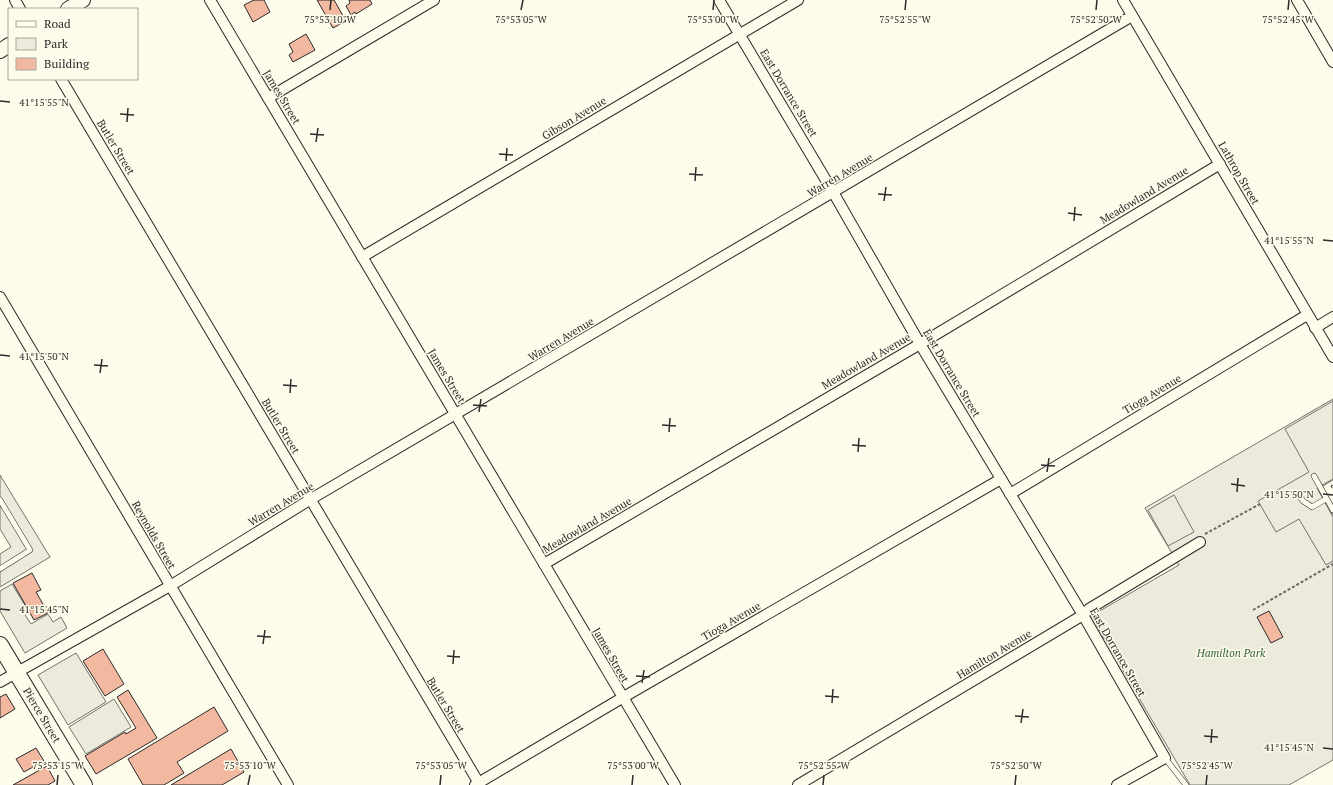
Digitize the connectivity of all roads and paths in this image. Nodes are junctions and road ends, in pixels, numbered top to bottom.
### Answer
1 (83, 0) edge
2 (210, 0) edge
3 (434, 0) edge
4 (719, 0) edge
5 (798, 0) edge
6 (1123, 0) edge
7 (1297, 0) edge
8 (70, 8) edge
9 (1132, 16) junction
10 (740, 34) junction
11 (1333, 62) edge
12 (62, 80) edge
13 (268, 98) junction
14 (1220, 164) junction
15 (833, 192) junction
16 (362, 257) junction
17 (0, 297) edge
18 (1307, 315) junction
19 (1333, 317) edge
20 (1315, 328) junction
21 (920, 344) junction
22 (1333, 357) edge
23 (457, 415) junction
24 (1314, 476) dead end
25 (1001, 479) junction
26 (1010, 494) junction
27 (1298, 494) dead end
28 (311, 499) junction
29 (1326, 499) junction
30 (0, 500) edge
31 (1260, 504) dead end
32 (1333, 510) edge
33 (1217, 527) dead end
34 (1200, 542) dead end
35 (544, 564) junction
36 (1333, 564) edge
37 (0, 569) edge
38 (170, 586) junction
39 (1253, 610) dead end
40 (1083, 615) junction
41 (0, 645) edge
42 (16, 672) junction
43 (0, 682) edge
44 (622, 698) junction
45 (1165, 758) junction
46 (478, 784) edge
47 (84, 785) edge
48 (288, 785) edge
49 (675, 785) edge
50 (798, 785) edge
51 (1117, 785) edge
52 (1186, 785) edge

1 - 8 main road
2 - 13 street, James Street
3 - 13 street
4 - 10 street, East Dorrance Street
5 - 10 street, Gibson Avenue
6 - 9 street, Lathrop Street
7 - 11 street
9 - 14 street, Lathrop Street
9 - 15 street, Warren Avenue
10 - 15 street, East Dorrance Street
10 - 16 street, Gibson Avenue
12 - 28 street, Butler Street
13 - 16 street, James Street
14 - 18 street, Lathrop Street
14 - 21 street, Meadowland Avenue
15 - 21 street, East Dorrance Street
15 - 23 street, Warren Avenue
16 - 23 street, James Street
17 - 38 street, Reynolds Street
18 - 20 street, Lathrop Street
18 - 26 street, Tioga Avenue
19 - 20 street
20 - 22 street, Lathrop Street
21 - 25 street, East Dorrance Street
21 - 35 street, Meadowland Avenue
23 - 28 street, Warren Avenue
23 - 35 street, James Street
24 - 29 lane
25 - 26 street, East Dorrance Street
25 - 44 street, Tioga Avenue
26 - 40 street, East Dorrance Street
27 - 29 lane
28 - 38 street, Warren Avenue
28 - 46 street, Butler Street
29 - 32 lane
30 - 37 lane
31 - 33 path
34 - 40 street, Hamilton Avenue
35 - 44 street, James Street
36 - 39 path
38 - 42 street, Warren Avenue
38 - 48 street, Reynolds Street
40 - 45 street, East Dorrance Street
40 - 50 street, Hamilton Avenue
41 - 42 main road, Pierce Street
42 - 43 street, Warren Avenue
42 - 47 main road, Pierce Street
44 - 46 street, Tioga Avenue
44 - 49 street, James Street
45 - 51 street
45 - 52 lane

